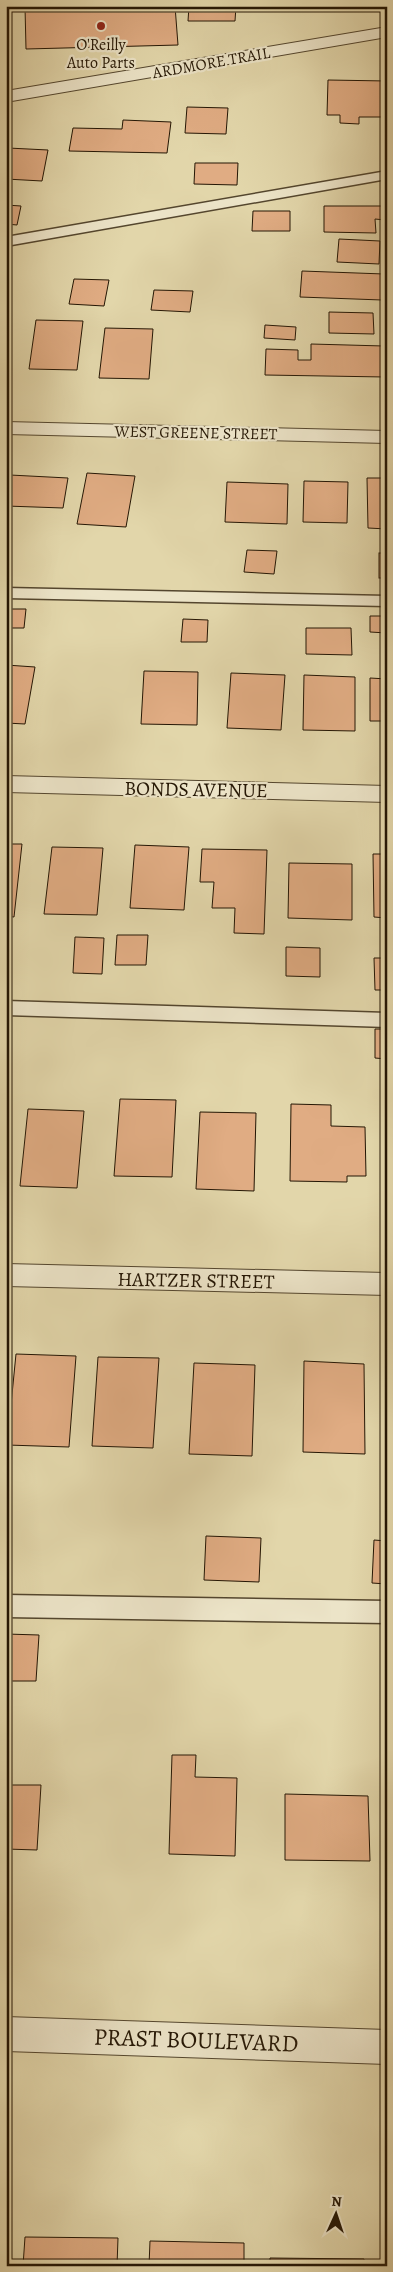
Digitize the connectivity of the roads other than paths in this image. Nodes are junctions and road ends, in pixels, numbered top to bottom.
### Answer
1 (387, 32) edge
2 (6, 97) edge
3 (387, 175) edge
4 (6, 242) edge
5 (6, 428) edge
6 (387, 437) edge
7 (6, 593) edge
8 (387, 601) edge
9 (6, 784) edge
10 (387, 794) edge
11 (6, 1008) edge
12 (387, 1020) edge
13 (6, 1275) edge
14 (387, 1284) edge
15 (6, 1606) edge
16 (387, 1612) edge
17 (6, 2034) edge
18 (387, 2047) edge

1 - 2 street, ARDMORE TRAIL
3 - 4 lane
5 - 6 street, WEST GREENE STREET
7 - 8 lane
9 - 10 street, BONDS AVENUE
11 - 12 lane
13 - 14 street, HARTZER STREET
15 - 16 lane
17 - 18 street, PRAST BOULEVARD

